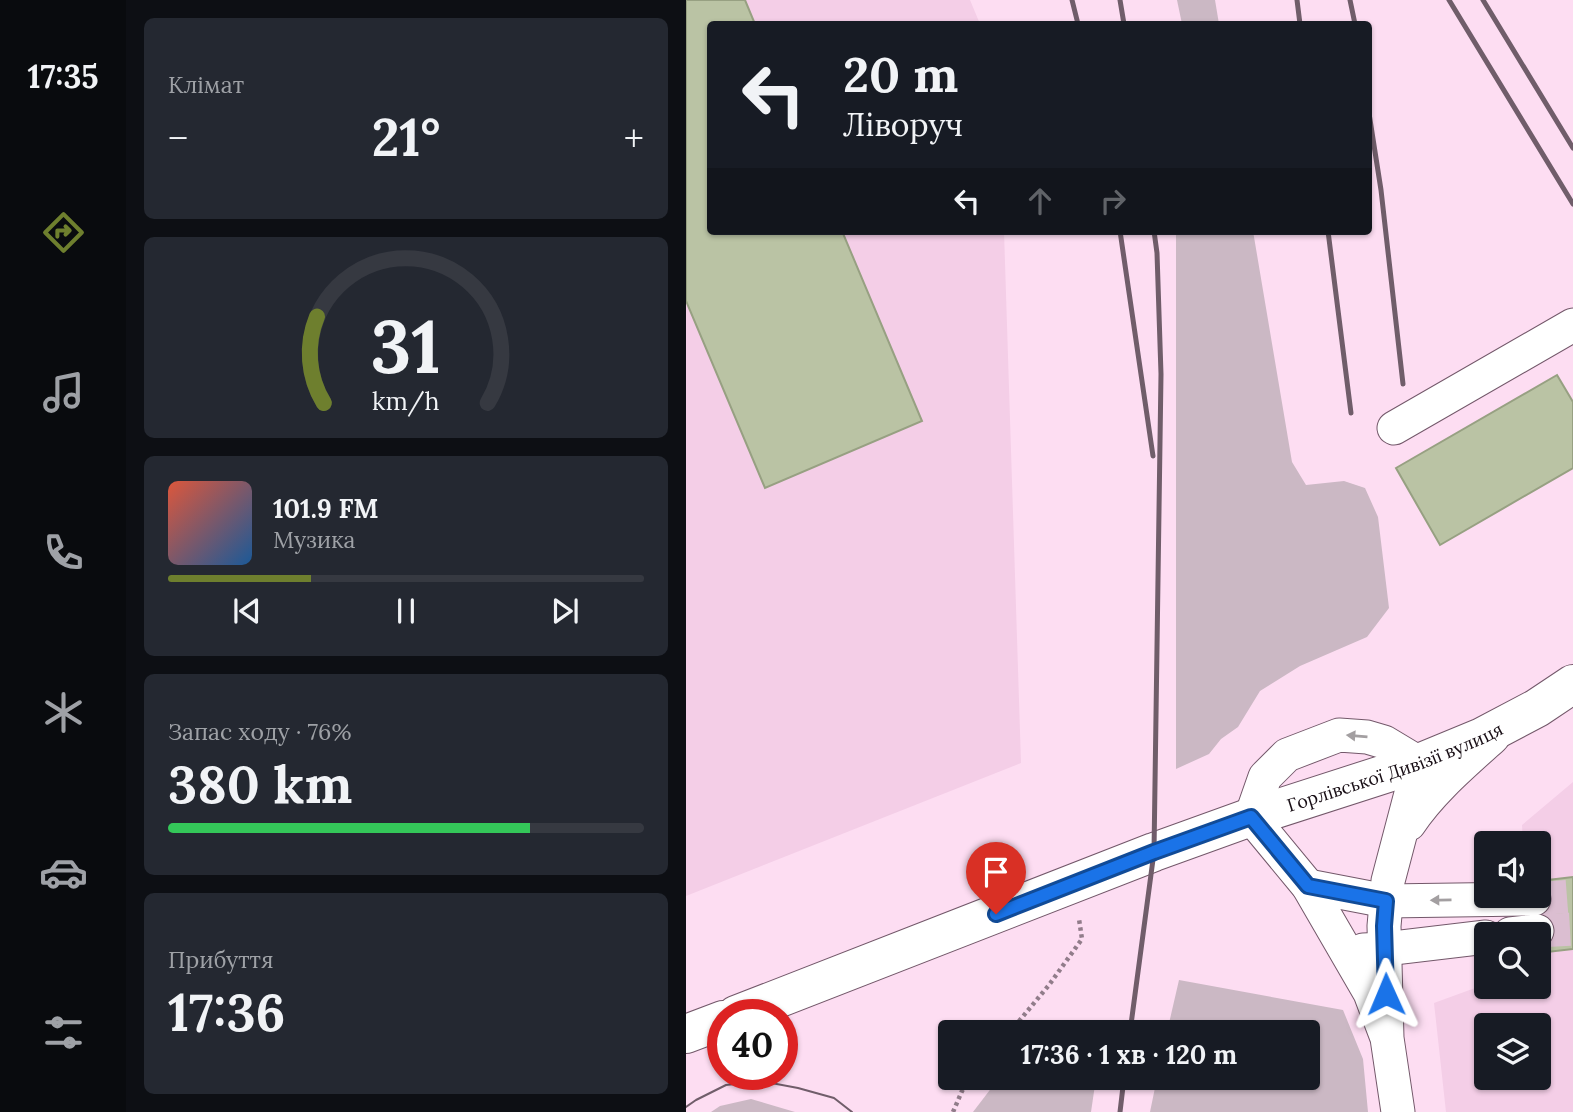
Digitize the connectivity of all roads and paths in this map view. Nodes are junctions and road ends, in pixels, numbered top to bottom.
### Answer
1 (1573, 325) edge
2 (1394, 428) dead end
3 (1573, 684) edge
4 (1507, 724) junction
5 (1419, 763) junction
6 (1251, 817) junction
7 (1400, 838) junction
8 (1074, 883) junction
9 (1308, 886) junction
10 (1386, 901) junction
11 (1527, 922) edge
12 (1474, 938) edge
13 (1385, 949) junction
14 (1346, 950) junction
15 (777, 999) edge
16 (1020, 1020) edge
17 (707, 1026) edge
18 (686, 1034) edge
19 (1387, 1038) junction
20 (963, 1090) edge
21 (953, 1112) edge
22 (1398, 1112) edge

1 - 2 street
3 - 4 main road, Горлівської Дивізії вулиця
4 - 5 main road, Горлівської Дивізії вулиця
4 - 7 street
5 - 6 main road, Горлівської Дивізії вулиця
5 -> 6 street
5 - 7 street
6 - 8 main road, Горлівської Дивізії вулиця
6 - 9 street
7 - 10 street
8 - 15 main road, Горлівської Дивізії вулиця
8 - 16 path
9 - 10 street
9 - 14 street
11 -> 10 street
10 - 13 street
12 - 13 street
13 - 14 street
13 - 19 street
14 - 19 street
17 - 18 main road
19 - 22 street
20 - 21 path

